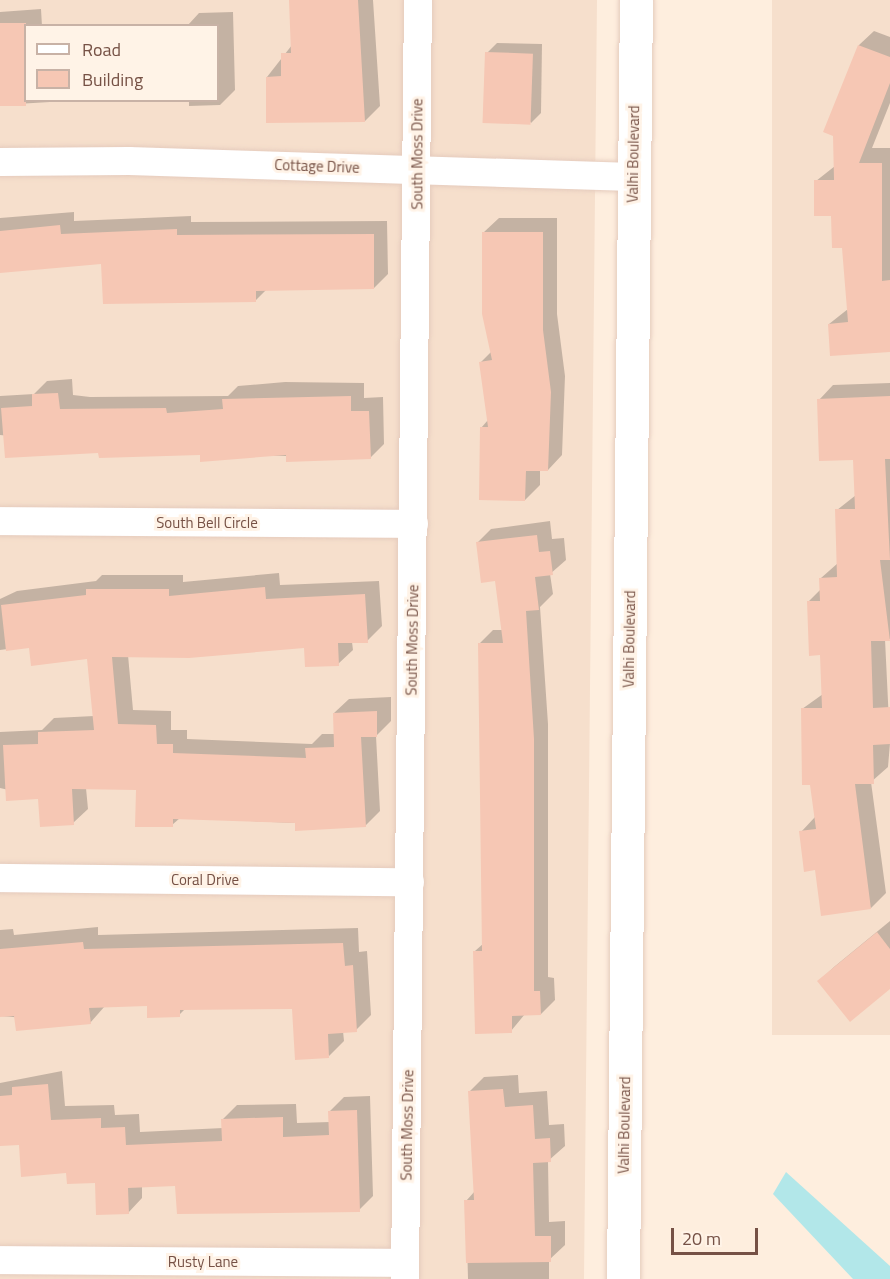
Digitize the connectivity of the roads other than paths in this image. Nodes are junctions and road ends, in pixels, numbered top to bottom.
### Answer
1 (418, 0) edge
2 (636, 0) edge
3 (0, 162) edge
4 (418, 169) junction
5 (633, 177) junction
6 (0, 521) edge
7 (414, 524) junction
8 (0, 878) edge
9 (410, 882) junction
10 (0, 1260) edge
11 (405, 1271) edge
12 (623, 1279) edge

1 - 4 street, South Moss Drive
2 - 5 street, Valhi Boulevard
3 - 4 street, Cottage Drive
4 - 5 street, Cottage Drive
4 - 7 street, South Moss Drive
5 - 12 street, Valhi Boulevard
6 - 7 street, South Bell Circle
7 - 9 street, South Moss Drive
8 - 9 street, Coral Drive
9 - 11 street, South Moss Drive
10 - 11 street, Rusty Lane

